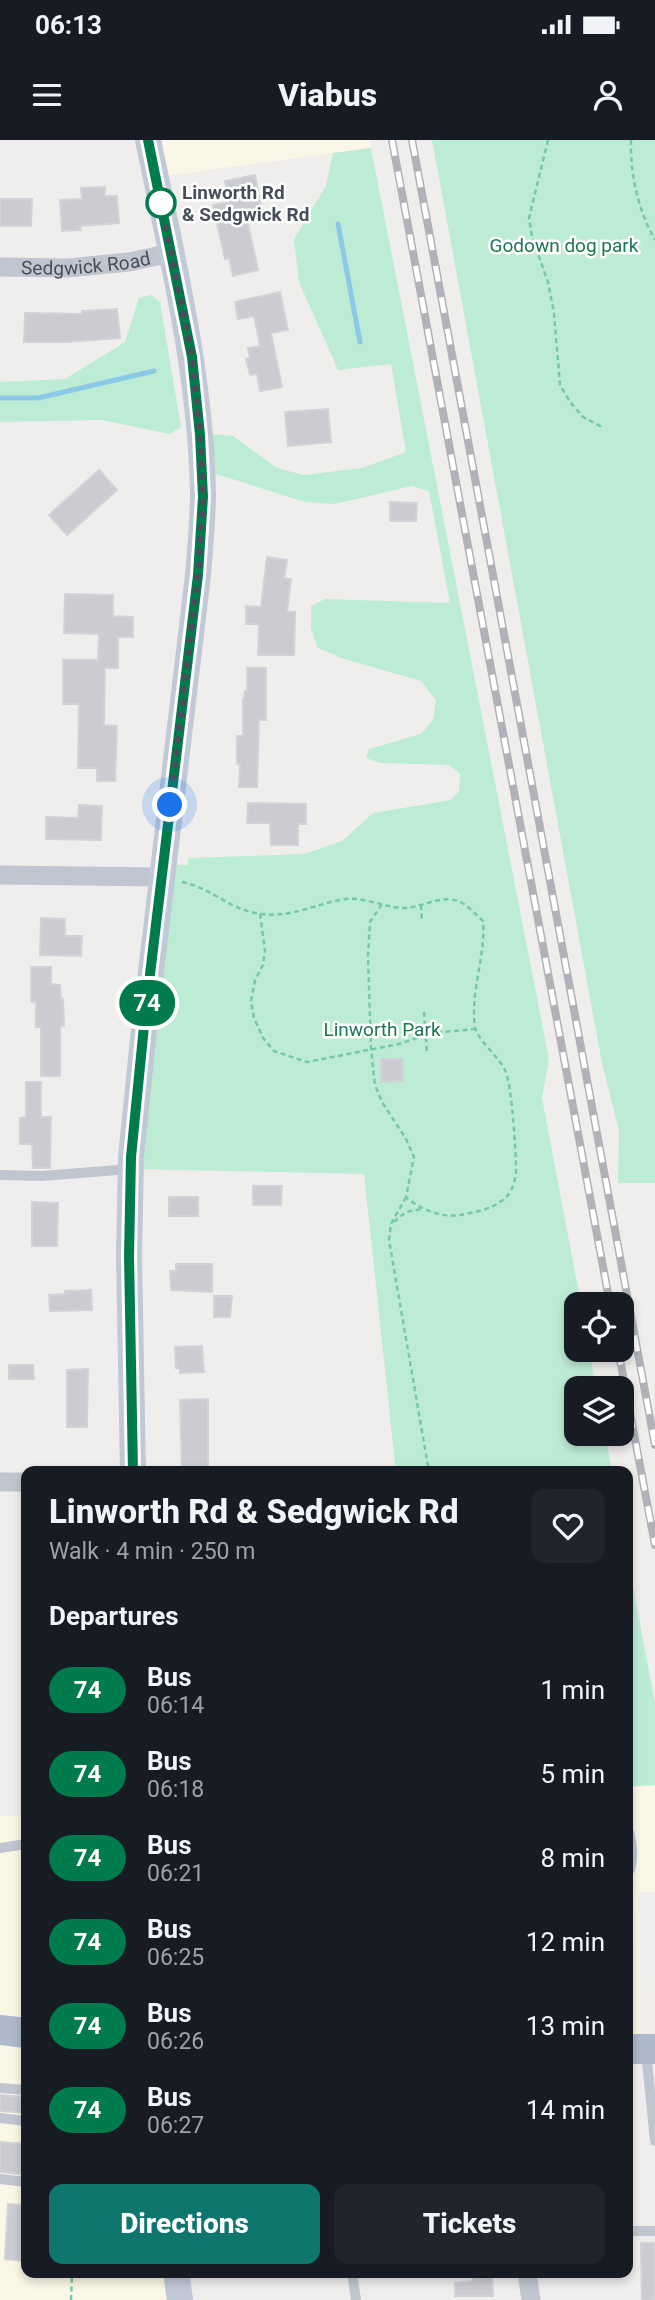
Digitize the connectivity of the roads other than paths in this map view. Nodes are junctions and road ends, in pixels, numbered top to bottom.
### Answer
1 (148, 140) edge
2 (171, 253) junction
3 (0, 267) edge
4 (0, 875) edge
5 (162, 877) junction
6 (130, 1169) junction
7 (0, 1175) edge
8 (132, 1466) edge
9 (0, 1482) edge
10 (21, 1482) edge
11 (21, 1845) edge
12 (0, 1848) edge
13 (0, 2030) edge
14 (21, 2032) edge
15 (643, 2049) edge
16 (0, 2088) edge
17 (21, 2090) edge
18 (0, 2118) edge
19 (21, 2120) edge
20 (655, 2141) edge
21 (0, 2179) edge
22 (21, 2181) edge
23 (633, 2231) edge
24 (655, 2231) edge
25 (177, 2278) edge
26 (353, 2278) edge
27 (528, 2278) edge
28 (180, 2300) edge
29 (356, 2300) edge
30 (531, 2300) edge

1 - 2 main road
2 - 3 street, Sedgwick Road
2 - 5 main road
4 - 5 street
5 - 6 main road
6 - 7 lane
6 - 8 main road
9 - 10 street
11 - 12 lane
13 - 14 main road
15 - 20 lane
16 - 17 lane
18 - 19 lane
21 - 22 lane
23 - 24 lane
25 - 28 main road
26 - 29 lane
27 - 30 street

